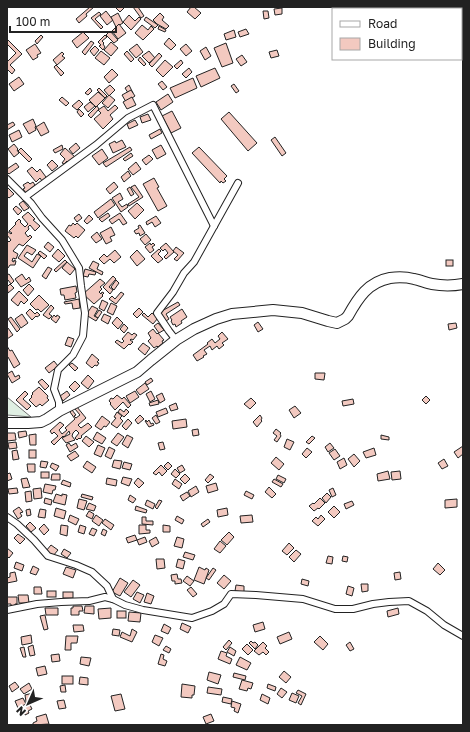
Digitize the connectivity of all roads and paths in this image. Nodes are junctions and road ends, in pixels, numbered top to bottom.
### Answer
1 (7, 179) edge
2 (238, 183) dead end
3 (25, 197) junction
4 (214, 226) junction
5 (463, 284) edge
6 (176, 340) junction
7 (59, 411) junction
8 (7, 423) edge
9 (7, 517) edge
10 (113, 599) junction
11 (7, 610) edge
12 (463, 636) edge

1 - 3 street
2 - 4 street
3 - 4 street
3 - 7 street
4 - 6 street
5 - 6 main road
6 - 7 main road
7 - 8 main road
9 - 10 street
10 - 11 street
10 - 12 street

